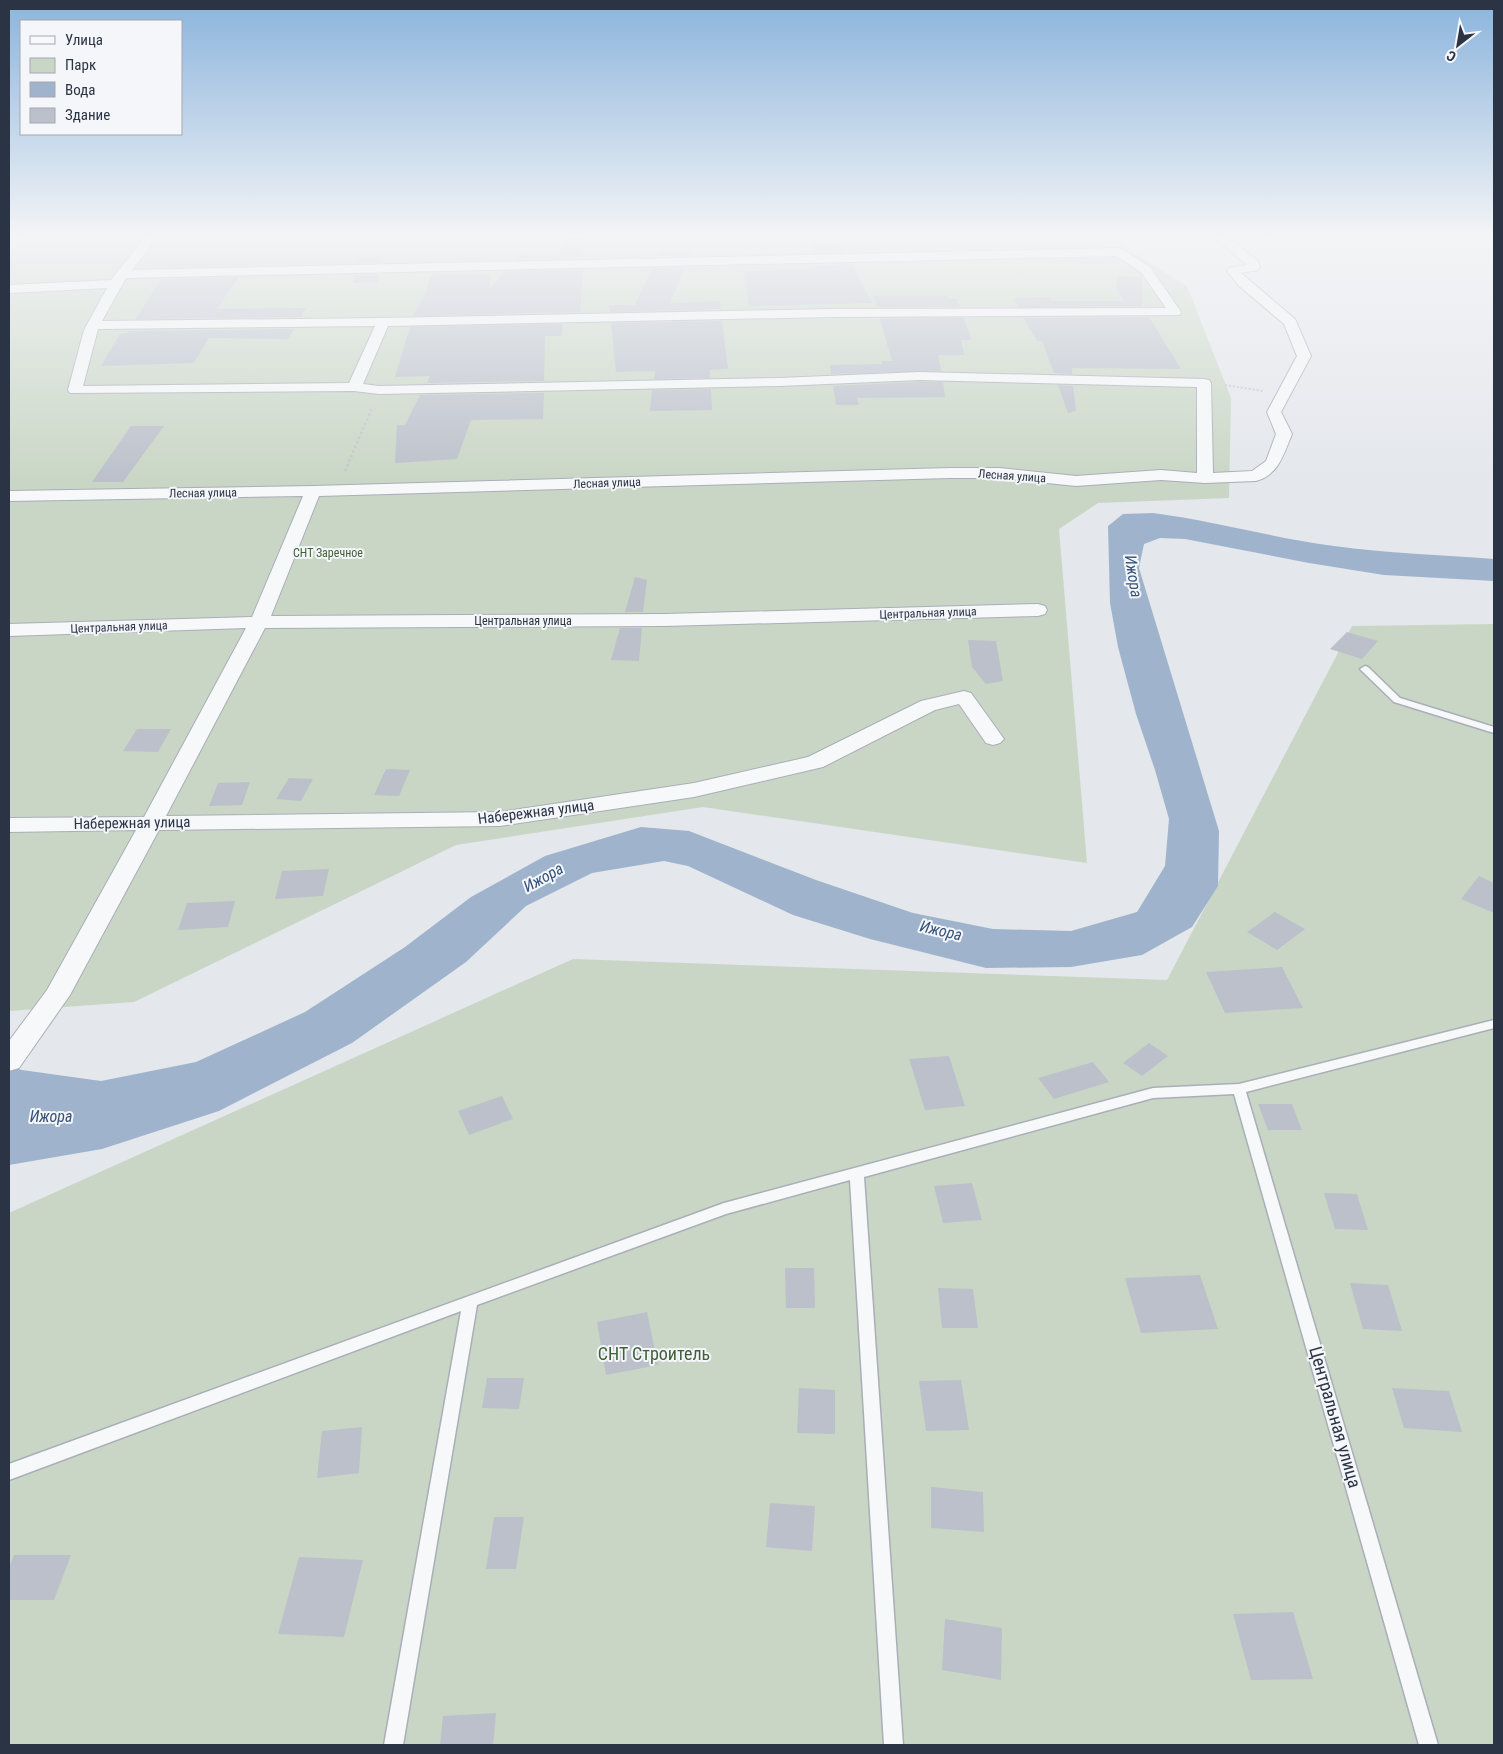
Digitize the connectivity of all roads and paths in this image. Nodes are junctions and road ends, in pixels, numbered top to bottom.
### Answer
1 (98, 317) edge
2 (639, 317) edge
3 (1284, 317) edge
4 (382, 322) junction
5 (94, 325) junction
6 (1204, 383) junction
7 (354, 387) junction
8 (379, 390) junction
9 (1282, 393) junction
10 (1205, 478) junction
11 (314, 491) junction
12 (9, 496) edge
13 (1038, 610) dead end
14 (259, 622) junction
15 (9, 630) edge
16 (1366, 669) dead end
17 (1494, 730) edge
18 (993, 739) dead end
19 (152, 822) junction
20 (9, 825) edge
21 (1494, 1024) edge
22 (9, 1061) edge
23 (1239, 1089) junction
24 (857, 1175) junction
25 (470, 1301) junction
26 (9, 1472) edge
27 (394, 1745) edge
28 (894, 1745) edge
29 (1429, 1745) edge

1 - 5 street
2 - 4 street
3 - 9 street, Лесная улица
4 - 5 street
4 - 7 street
5 - 7 street
6 - 8 street
6 - 9 path
6 - 10 street
7 - 8 street
8 - 11 path
9 - 10 street, Лесная улица
10 - 11 street, Лесная улица
11 - 12 street, Лесная улица
11 - 14 street
13 - 14 street, Центральная улица
14 - 15 street, Центральная улица
14 - 19 street
16 - 17 lane
18 - 19 street, Набережная улица
19 - 20 street, Набережная улица
19 - 22 street
21 - 23 lane
23 - 24 lane
23 - 29 lane, Центральная улица
24 - 25 lane
24 - 28 lane
25 - 26 lane
25 - 27 lane

